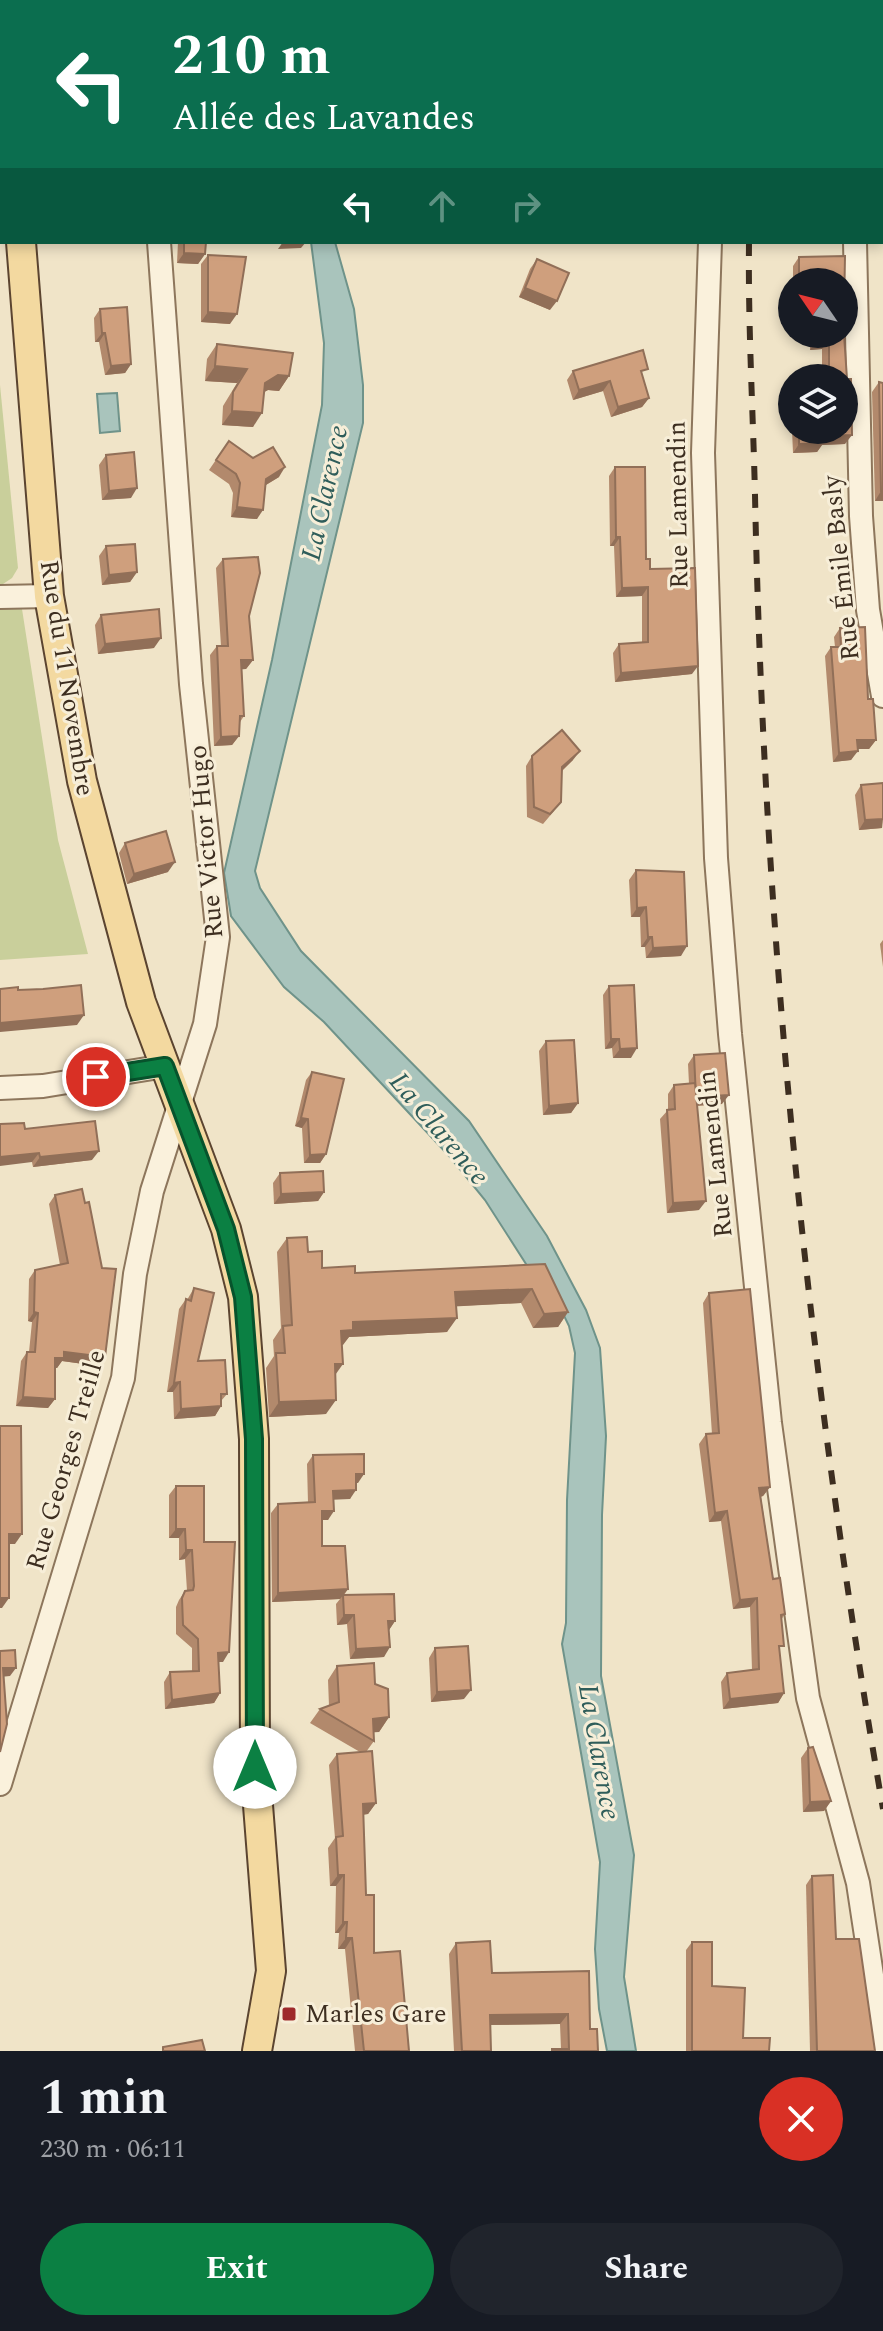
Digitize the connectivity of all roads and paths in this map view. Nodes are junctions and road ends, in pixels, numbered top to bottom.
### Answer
1 (21, 244) edge
2 (159, 244) edge
3 (710, 244) edge
4 (855, 244) edge
5 (49, 596) junction
6 (0, 597) edge
7 (883, 696) edge
8 (165, 1066) junction
9 (0, 1088) edge
10 (180, 1101) junction
11 (0, 1784) edge
12 (883, 2048) edge
13 (257, 2051) edge

1 - 5 main road, Rue du 11 Novembre
2 - 10 street, Rue Victor Hugo
3 - 12 street, Rue Lamendin
4 - 7 street, Rue Émile Basly
5 - 6 street
5 - 8 main road, Rue du 11 Novembre
8 - 9 street
8 - 10 main road, Rue du 11 Novembre
10 - 11 street, Rue Georges Treille
10 - 13 main road

